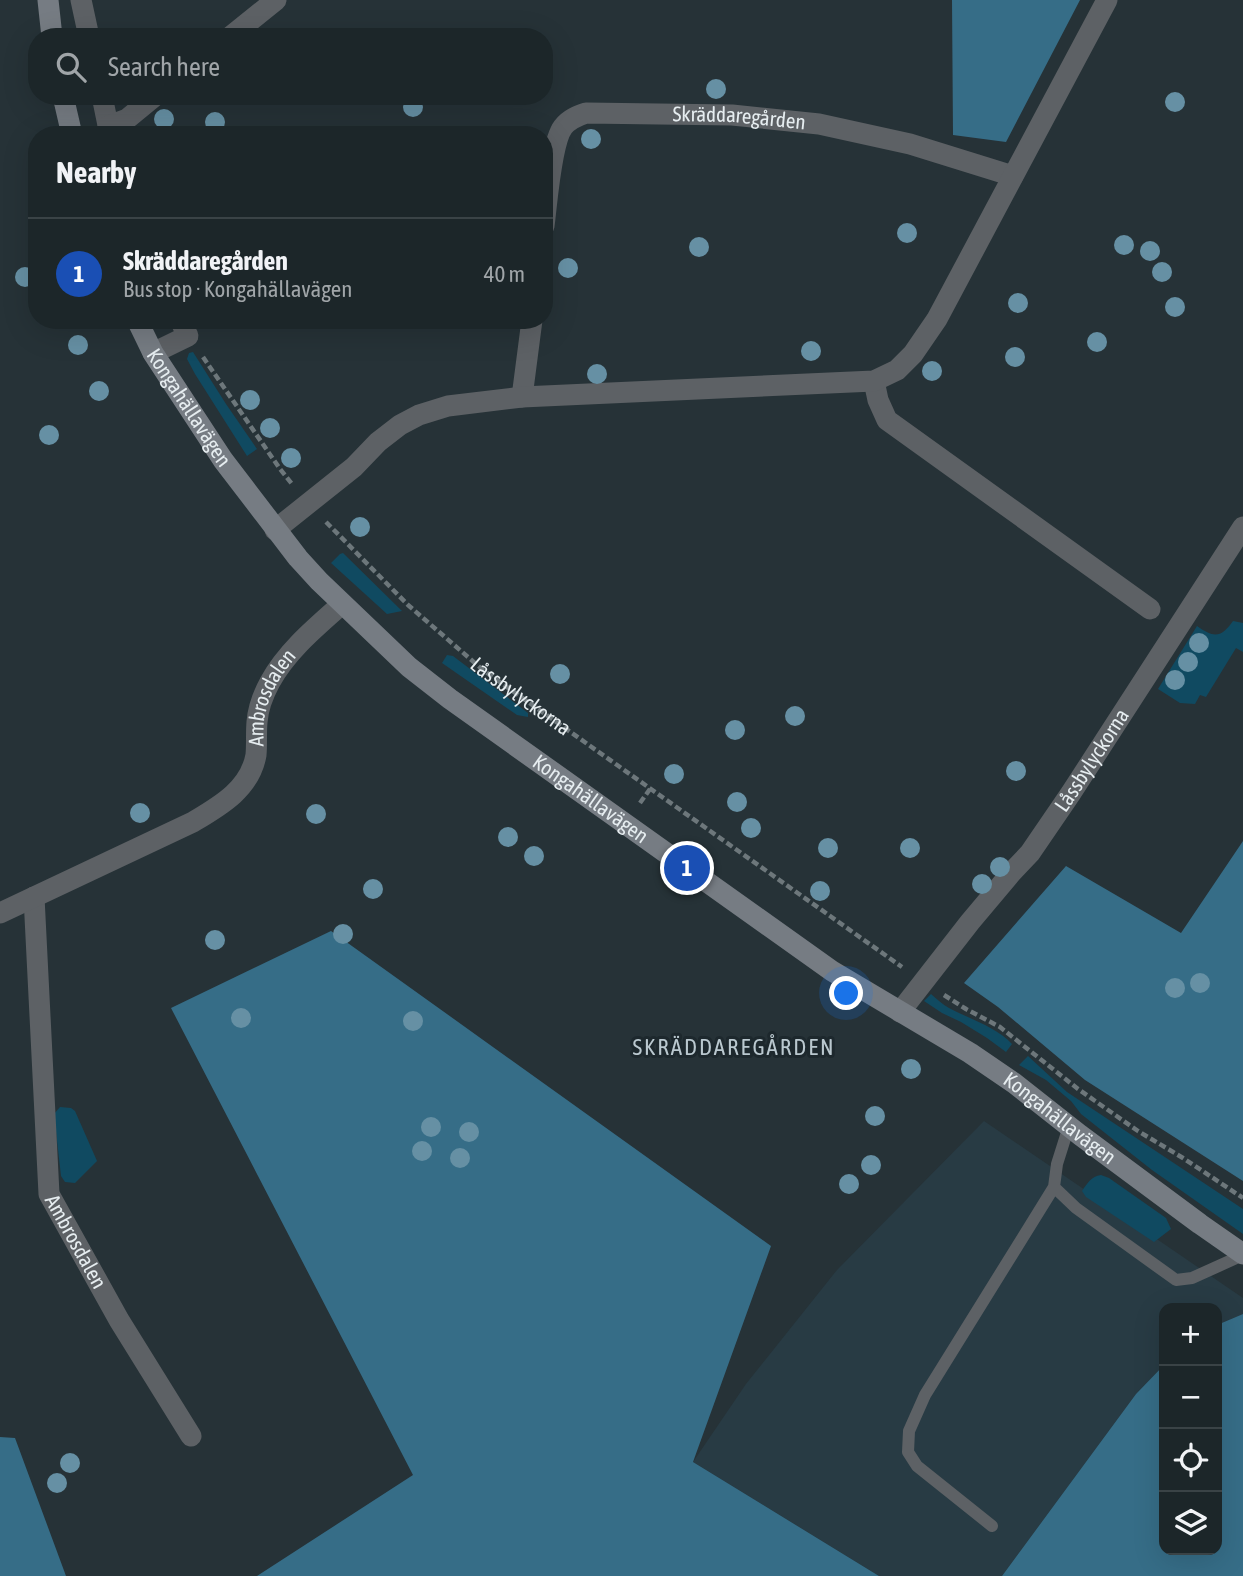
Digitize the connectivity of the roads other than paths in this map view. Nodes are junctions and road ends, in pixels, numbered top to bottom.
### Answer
1 (48, 0) edge
2 (81, 0) edge
3 (276, 0) edge
4 (1107, 0) edge
5 (51, 28) edge
6 (87, 28) edge
7 (241, 28) edge
8 (65, 105) edge
9 (104, 105) edge
10 (144, 105) edge
11 (70, 126) edge
12 (108, 126) edge
13 (116, 126) edge
14 (553, 159) edge
15 (1013, 176) junction
16 (141, 329) edge
17 (183, 329) edge
18 (531, 329) edge
19 (153, 353) junction
20 (874, 381) junction
21 (522, 397) junction
22 (1243, 527) edge
23 (275, 530) junction
24 (342, 604) junction
25 (1150, 609) dead end
26 (34, 897) junction
27 (0, 913) edge
28 (900, 1012) junction
29 (1069, 1126) junction
30 (1054, 1187) junction
31 (1243, 1254) edge
32 (191, 1436) dead end
33 (992, 1526) dead end

1 - 5 street
2 - 6 street
3 - 7 street
4 - 15 street
8 - 11 street
9 - 12 street
10 - 13 street
14 - 15 street, Skräddaregården
15 - 20 street
16 - 19 street, Kongahällavägen
17 - 19 street
18 - 21 street
19 - 23 street, Kongahällavägen
20 - 21 street
20 - 25 street
21 - 23 street
22 - 28 street, Låssbylyckorna
23 - 24 street, Kongahällavägen
24 - 26 street, Ambrosdalen
24 - 28 street, Kongahällavägen
26 - 27 street, Ambrosdalen
26 - 32 street, Ambrosdalen
28 - 29 street, Kongahällavägen
29 - 30 lane
29 - 31 street, Kongahällavägen
30 - 31 lane
30 - 33 lane

